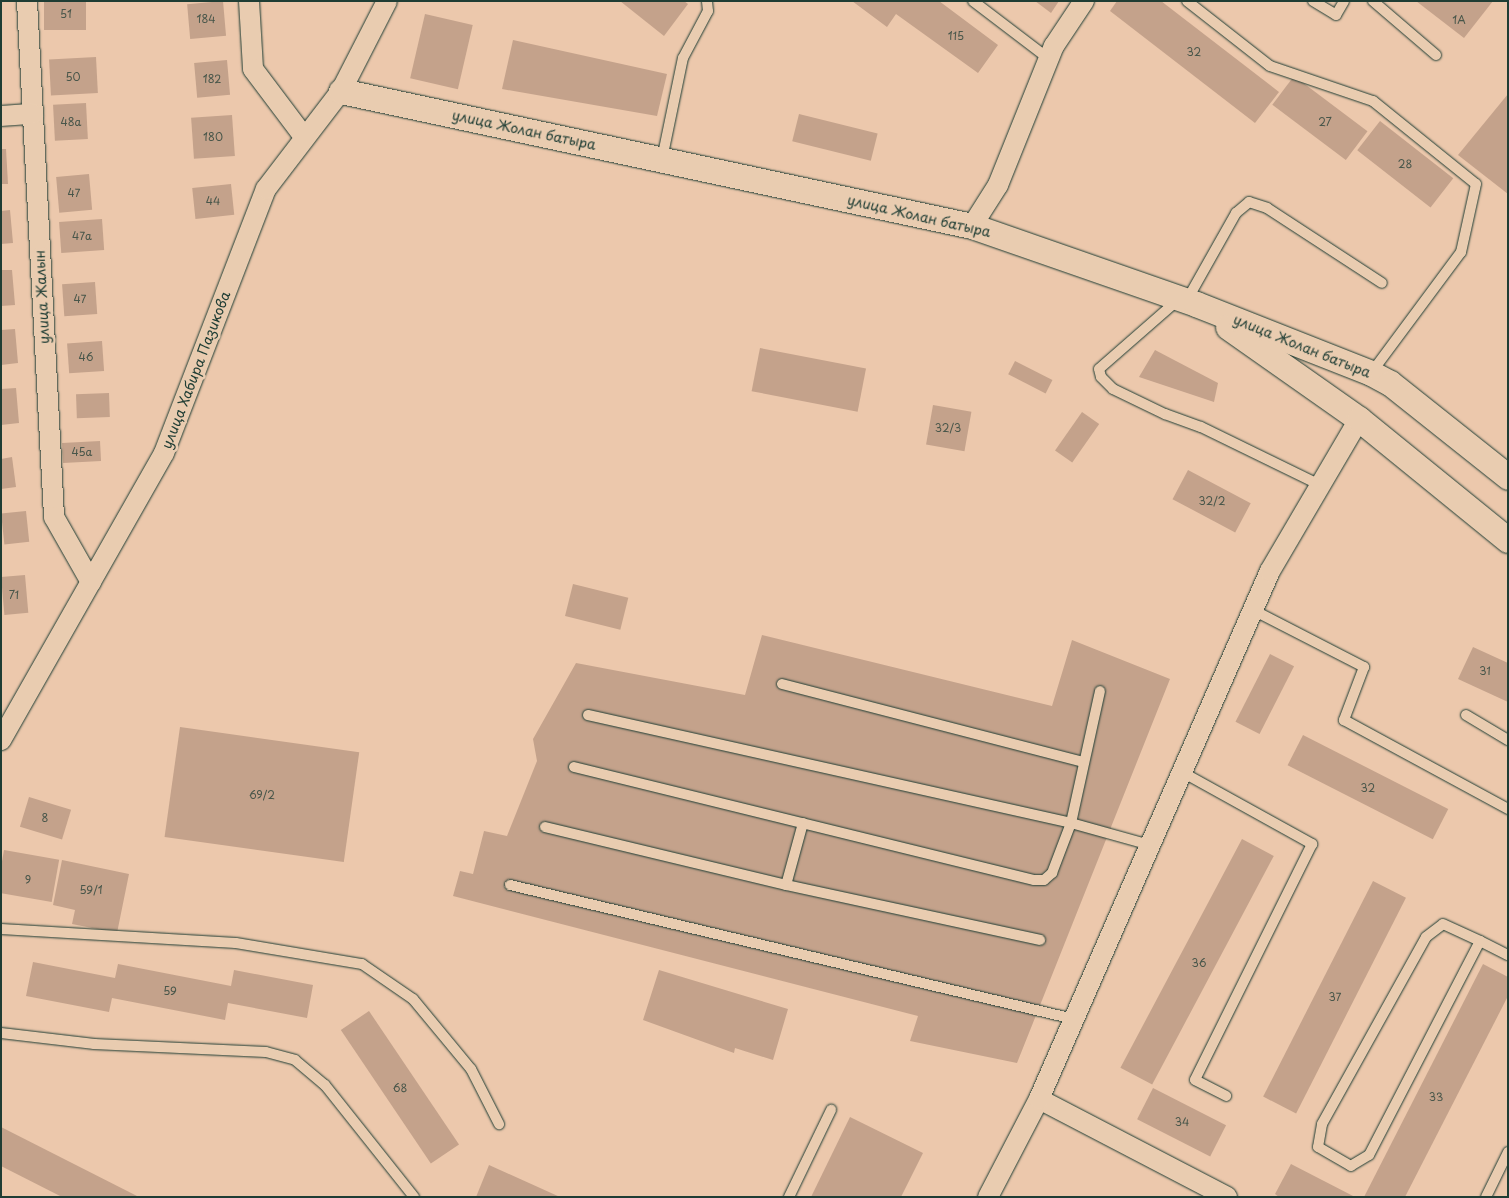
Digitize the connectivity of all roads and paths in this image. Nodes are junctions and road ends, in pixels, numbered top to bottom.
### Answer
1 (27, 1) edge
2 (249, 1) edge
3 (387, 1) edge
4 (707, 1) edge
5 (973, 1) edge
6 (1084, 1) edge
7 (1186, 1) edge
8 (1313, 1) edge
9 (1344, 1) edge
10 (1373, 1) edge
11 (1436, 54) dead end
12 (1049, 59) junction
13 (342, 91) junction
14 (33, 114) junction
15 (1, 116) edge
16 (305, 138) junction
17 (662, 160) junction
18 (972, 226) junction
19 (1382, 283) dead end
20 (1188, 301) junction
21 (1371, 373) junction
22 (1358, 419) junction
23 (1508, 477) edge
24 (1320, 486) junction
25 (1508, 540) edge
26 (91, 582) junction
27 (1253, 610) junction
28 (782, 684) dead end
29 (1100, 691) dead end
30 (1466, 715) dead end
31 (588, 716) dead end
32 (1, 740) edge
33 (1508, 740) edge
34 (1084, 762) junction
35 (574, 768) dead end
36 (1182, 772) junction
37 (1508, 809) edge
38 (803, 823) junction
39 (1071, 823) junction
40 (544, 827) dead end
41 (1150, 845) junction
42 (510, 885) dead end
43 (786, 885) junction
44 (1, 929) edge
45 (1040, 940) dead end
46 (1480, 941) junction
47 (1508, 955) edge
48 (1074, 1019) junction
49 (1, 1033) edge
50 (1226, 1096) dead end
51 (1039, 1098) junction
52 (831, 1110) dead end
53 (499, 1124) dead end
54 (1508, 1152) edge
55 (414, 1197) edge
56 (789, 1197) edge
57 (988, 1197) edge
58 (1227, 1197) edge
59 (1486, 1197) edge

1 - 14 street, улица Жалын
2 - 16 street
3 - 13 street, улица Хабира Пазикова
4 - 17 lane
5 - 12 lane
6 - 12 street
7 - 21 lane
8 - 9 lane
10 - 11 lane
12 - 18 street
13 - 16 street, улица Хабира Пазикова
13 - 17 street, улица Жолан батыра
14 - 15 street
14 - 26 street, улица Жалын
16 - 26 street, улица Хабира Пазикова
17 - 18 street, улица Жолан батыра
18 - 20 street, улица Жолан батыра
19 - 20 lane
20 - 21 street, улица Жолан батыра
20 - 22 street
20 - 24 lane
21 - 23 street, улица Жолан батыра
22 - 24 street
22 - 25 street
24 - 27 street
26 - 32 street, улица Хабира Пазикова
27 - 36 street
27 - 37 lane
28 - 34 lane
29 - 34 lane
30 - 33 lane
31 - 39 lane
34 - 39 lane
35 - 38 lane
36 - 41 street
36 - 50 lane
38 - 39 lane
38 - 43 lane
39 - 41 lane
40 - 43 lane
41 - 48 street
42 - 48 lane
43 - 45 lane
44 - 53 lane
46 - 46 lane
46 - 47 lane
48 - 51 street
49 - 55 lane
51 - 57 street
51 - 58 street
52 - 56 lane
54 - 59 lane

